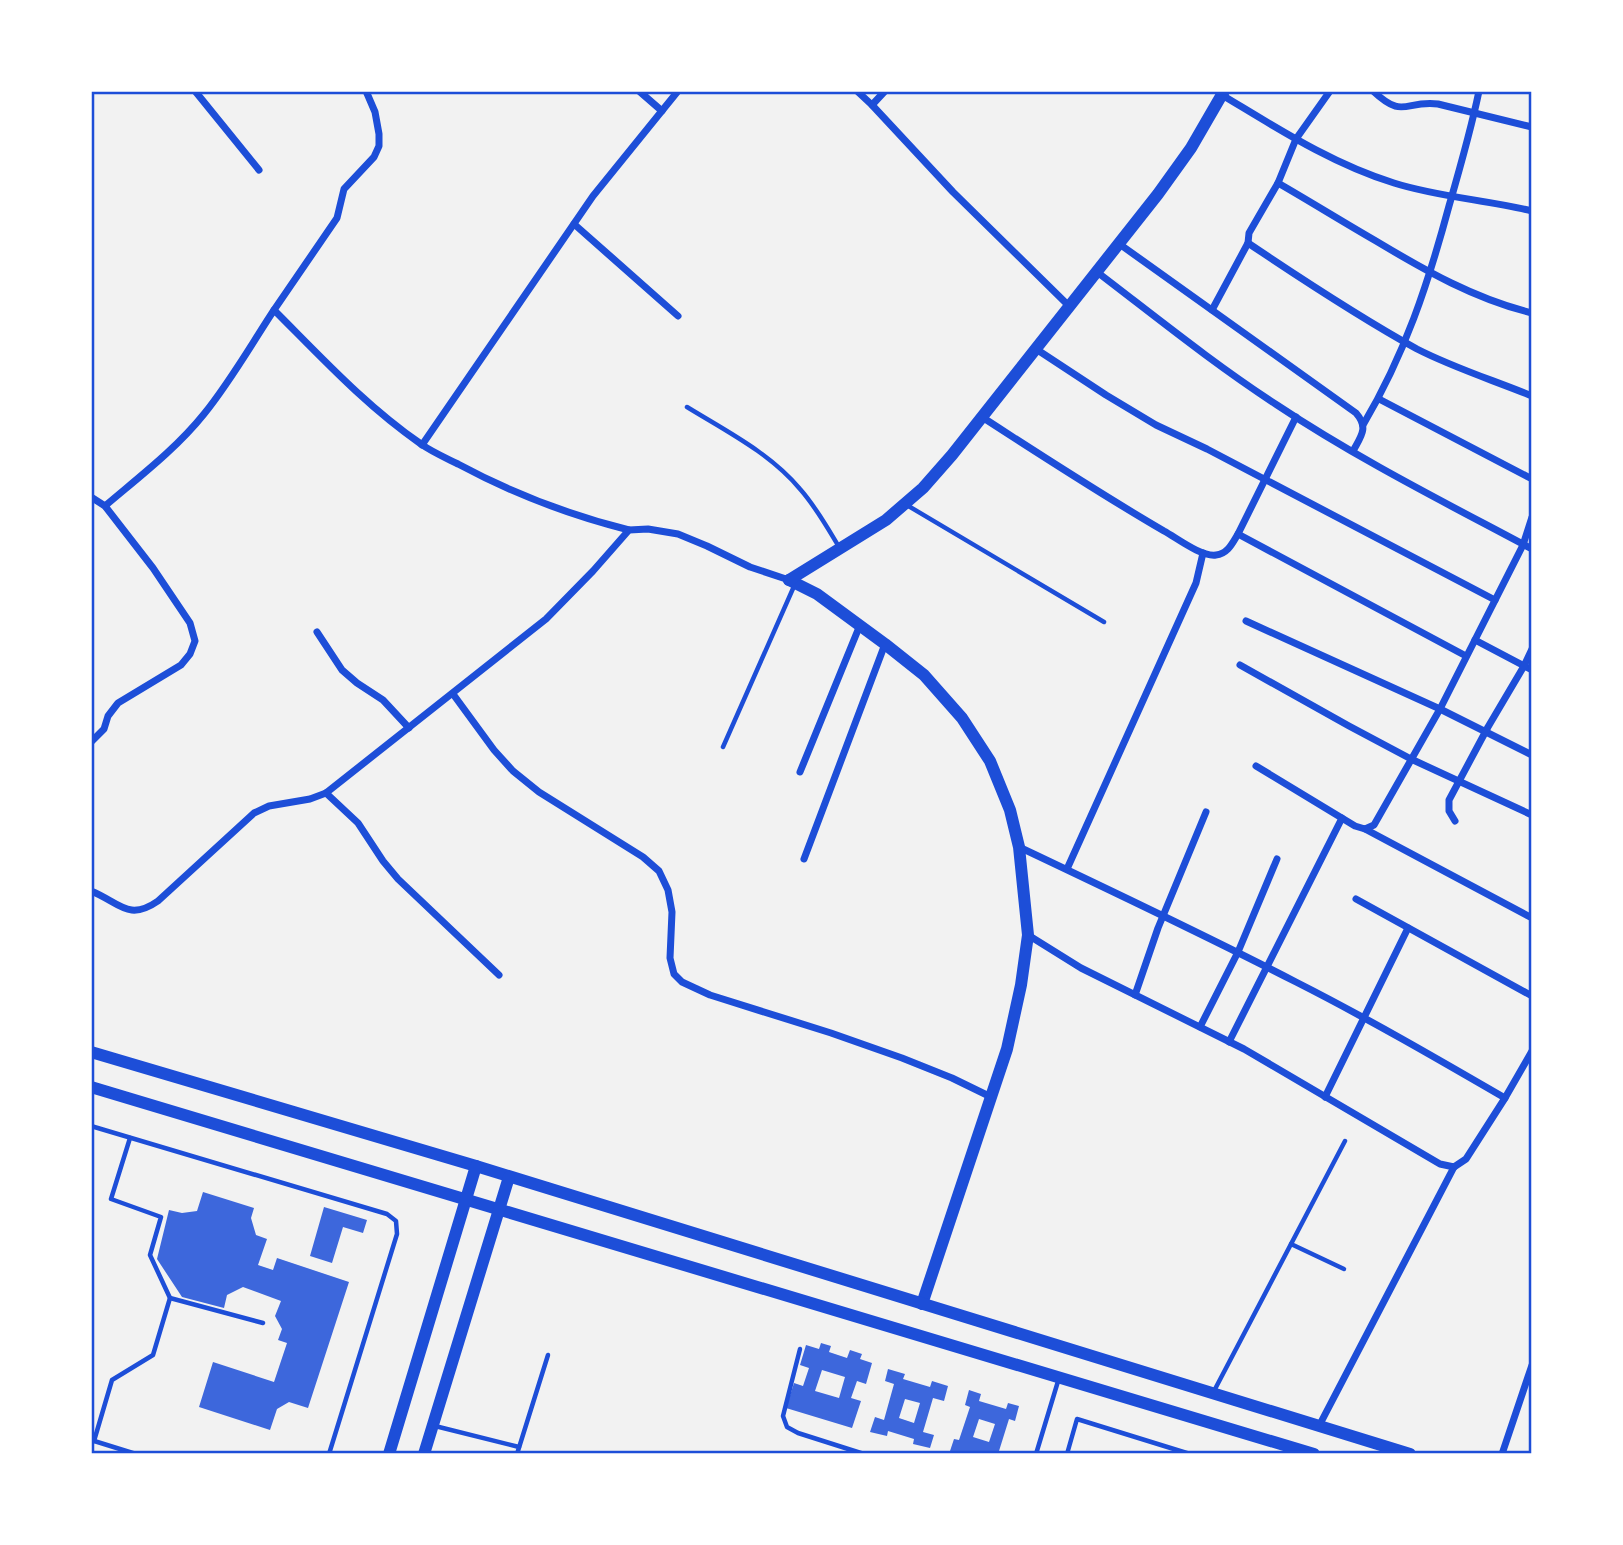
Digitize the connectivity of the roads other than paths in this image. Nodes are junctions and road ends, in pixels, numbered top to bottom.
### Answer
1 (195, 91) edge
2 (366, 91) edge
3 (639, 91) edge
4 (678, 91) edge
5 (857, 91) edge
6 (885, 91) edge
7 (1330, 91) edge
8 (1373, 91) edge
9 (1479, 91) edge
10 (1223, 93) edge
11 (873, 105) junction
12 (662, 111) junction
13 (1474, 114) junction
14 (1532, 127) edge
15 (1296, 139) junction
16 (259, 170) dead end
17 (1278, 183) junction
18 (1452, 196) junction
19 (1532, 211) edge
20 (574, 224) junction
21 (1118, 243) junction
22 (1248, 243) junction
23 (1097, 272) junction
24 (1431, 274) junction
25 (1069, 306) junction
26 (274, 310) junction
27 (1212, 310) junction
28 (1532, 313) edge
29 (678, 316) dead end
30 (1406, 342) junction
31 (1035, 349) junction
32 (1532, 396) edge
33 (1378, 399) junction
34 (687, 407) dead end
35 (982, 417) junction
36 (1296, 417) junction
37 (1363, 425) junction
38 (422, 445) junction
39 (1353, 452) junction
40 (1532, 479) edge
41 (1265, 480) junction
42 (91, 497) edge
43 (905, 504) junction
44 (105, 506) junction
45 (1532, 517) edge
46 (629, 530) junction
47 (1238, 534) junction
48 (1523, 544) junction
49 (840, 548) junction
50 (1532, 549) edge
51 (1203, 553) junction
52 (792, 582) junction
53 (1495, 600) junction
54 (1246, 621) dead end
55 (1104, 622) dead end
56 (860, 625) junction
57 (317, 632) dead end
58 (1475, 640) junction
59 (885, 644) junction
60 (1532, 649) edge
61 (1466, 656) junction
62 (1240, 665) dead end
63 (1528, 668) edge
64 (453, 694) junction
65 (1440, 709) junction
66 (409, 728) junction
67 (1485, 732) junction
68 (91, 742) edge
69 (723, 747) dead end
70 (1532, 755) edge
71 (1411, 759) junction
72 (1256, 766) dead end
73 (800, 772) dead end
74 (1460, 781) junction
75 (326, 793) junction
76 (1206, 812) dead end
77 (1532, 815) edge
78 (1342, 818) junction
79 (1455, 821) dead end
80 (1365, 829) junction
81 (1019, 847) junction
82 (804, 859) dead end
83 (1277, 859) dead end
84 (1067, 869) junction
85 (91, 891) edge
86 (1356, 900) dead end
87 (1163, 915) junction
88 (1532, 918) edge
89 (1408, 928) junction
90 (1028, 935) junction
91 (1238, 953) junction
92 (1267, 967) junction
93 (499, 975) dead end
94 (1135, 995) junction
95 (1532, 996) edge
96 (1364, 1018) junction
97 (1200, 1027) junction
98 (1229, 1042) junction
99 (1532, 1051) edge
100 (91, 1052) edge
101 (91, 1087) edge
102 (991, 1097) junction
103 (1325, 1097) junction
104 (1505, 1098) junction
105 (91, 1126) edge
106 (130, 1138) junction
107 (1345, 1141) dead end
108 (476, 1166) junction
109 (1454, 1167) junction
110 (509, 1177) junction
111 (466, 1199) junction
112 (499, 1210) junction
113 (1290, 1244) junction
114 (1344, 1269) dead end
115 (170, 1298) junction
116 (922, 1304) junction
117 (263, 1323) dead end
118 (800, 1349) dead end
119 (548, 1355) dead end
120 (1532, 1365) edge
121 (1059, 1378) junction
122 (1213, 1393) junction
123 (432, 1425) junction
124 (1320, 1426) junction
125 (92, 1441) edge
126 (519, 1447) junction
127 (136, 1454) edge
128 (329, 1454) edge
129 (389, 1454) edge
130 (424, 1454) edge
131 (517, 1454) edge
132 (864, 1454) edge
133 (1036, 1454) edge
134 (1067, 1454) edge
135 (1190, 1454) edge
136 (1314, 1454) edge
137 (1410, 1454) edge
138 (1502, 1454) edge

1 - 16 street
2 - 26 street
3 - 12 street
4 - 12 street
5 - 11 street
6 - 11 street
7 - 15 street
8 - 13 street
9 - 13 street
10 - 15 street
10 - 21 street
11 - 25 street
12 - 20 street
13 - 14 street
13 - 18 street
15 - 17 street
15 - 18 street
17 - 22 street
17 - 24 street
18 - 19 street
18 - 24 street
20 - 29 street
20 - 38 street
21 - 23 street
21 - 27 street
22 - 27 street
22 - 30 street
23 - 25 street
23 - 36 street
24 - 28 street
24 - 30 street
25 - 31 street
26 - 38 street
26 - 44 street
27 - 37 street
30 - 32 street
30 - 33 street
31 - 35 street
31 - 41 street
33 - 37 street
33 - 40 street
34 - 49 lane
35 - 43 street
35 - 51 street
36 - 39 street
36 - 41 street
37 - 39 street
38 - 46 street
39 - 48 street
41 - 47 street
41 - 53 street
42 - 44 street
43 - 49 street
43 - 55 lane
44 - 68 street
45 - 48 street
46 - 52 street
46 - 64 street
47 - 51 street
47 - 61 street
48 - 50 street
48 - 53 street
49 - 52 street
51 - 84 street
52 - 56 street
52 - 69 lane
53 - 58 street
54 - 65 street
56 - 59 street
56 - 73 street
57 - 66 street
58 - 61 street
58 - 63 street
59 - 81 street
59 - 82 street
60 - 63 street
61 - 65 street
62 - 71 street
63 - 67 street
64 - 66 street
64 - 102 street
65 - 67 street
65 - 71 street
66 - 75 street
67 - 70 street
67 - 74 street
71 - 74 street
71 - 80 street
72 - 78 street
74 - 77 street
74 - 79 street
75 - 85 street
75 - 93 street
76 - 87 street
78 - 80 street
78 - 92 street
80 - 88 street
81 - 84 street
81 - 90 street
83 - 91 street
84 - 87 street
86 - 89 street
87 - 91 street
87 - 94 street
89 - 95 street
89 - 96 street
90 - 94 street
90 - 102 street
91 - 92 street
91 - 97 street
92 - 96 street
92 - 98 street
94 - 97 street
96 - 103 street
96 - 104 street
97 - 98 street
98 - 103 street
99 - 104 street
100 - 108 street
101 - 111 street
102 - 116 street
103 - 109 street
104 - 109 street
105 - 106 lane
106 - 115 lane
106 - 128 lane
107 - 113 lane
108 - 110 street
108 - 111 street
109 - 124 street
110 - 112 street
110 - 116 street
111 - 112 street
111 - 129 street
112 - 121 street
112 - 123 street
113 - 114 lane
113 - 122 lane
115 - 117 lane
115 - 125 lane
116 - 122 street
118 - 132 lane
119 - 126 lane
120 - 138 street
121 - 133 lane
121 - 136 street
122 - 124 street
123 - 126 lane
123 - 130 street
124 - 137 street
125 - 127 lane
126 - 131 lane
134 - 135 lane

